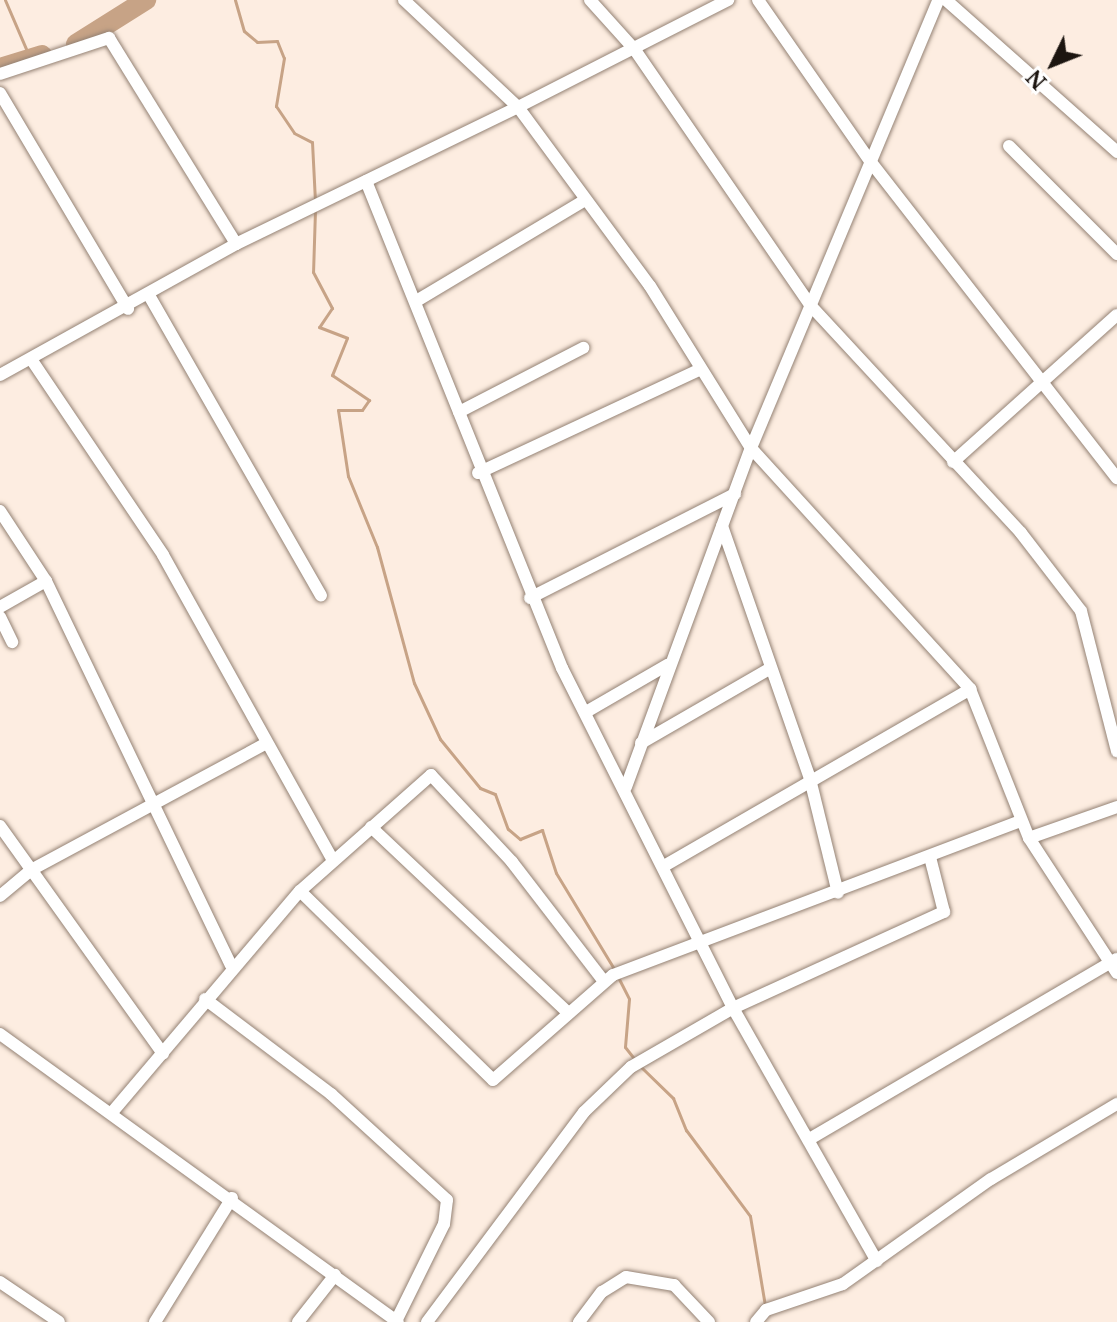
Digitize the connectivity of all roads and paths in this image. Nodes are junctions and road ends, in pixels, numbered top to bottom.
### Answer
1 (404, 0) edge
2 (590, 0) edge
3 (728, 0) edge
4 (758, 0) edge
5 (938, 0) edge
6 (946, 0) edge
7 (635, 50) junction
8 (0, 74) edge
9 (0, 93) edge
10 (518, 107) junction
11 (1009, 146) dead end
12 (1117, 152) edge
13 (870, 161) junction
14 (366, 181) junction
15 (585, 200) junction
16 (236, 244) junction
17 (1117, 254) edge
18 (150, 297) junction
19 (418, 300) junction
20 (811, 306) junction
21 (128, 309) junction
22 (1117, 315) edge
23 (583, 348) dead end
24 (31, 359) junction
25 (701, 369) junction
26 (0, 375) edge
27 (1041, 379) junction
28 (459, 412) junction
29 (751, 448) junction
30 (953, 462) junction
31 (478, 473) junction
32 (1117, 478) edge
33 (735, 494) junction
34 (0, 511) edge
35 (722, 526) junction
36 (46, 581) junction
37 (321, 596) dead end
38 (530, 598) junction
39 (0, 607) edge
40 (0, 617) edge
41 (12, 642) dead end
42 (667, 665) junction
43 (771, 668) junction
44 (970, 689) junction
45 (586, 712) junction
46 (641, 743) junction
47 (263, 745) junction
48 (1117, 751) edge
49 (810, 779) junction
50 (626, 787) junction
51 (148, 805) junction
52 (1117, 807) edge
53 (1021, 821) junction
54 (0, 826) edge
55 (371, 827) junction
56 (1029, 838) junction
57 (930, 857) junction
58 (333, 861) junction
59 (664, 866) junction
60 (31, 870) junction
61 (300, 891) junction
62 (838, 893) junction
63 (0, 896) edge
64 (701, 944) junction
65 (1115, 964) edge
66 (231, 965) junction
67 (603, 980) junction
68 (205, 999) junction
69 (733, 1008) junction
70 (565, 1010) junction
71 (0, 1034) edge
72 (163, 1054) junction
73 (1117, 1104) edge
74 (114, 1110) junction
75 (813, 1137) junction
76 (232, 1198) junction
77 (877, 1261) junction
78 (335, 1275) junction
79 (0, 1282) edge
80 (59, 1322) edge
81 (155, 1322) edge
82 (298, 1322) edge
83 (397, 1322) edge
84 (427, 1322) edge
85 (579, 1322) edge
86 (709, 1322) edge
87 (756, 1322) edge

1 - 10 street
2 - 7 street
3 - 7 street
4 - 13 street
5 - 13 street
6 - 12 street
7 - 10 street
7 - 20 street
8 - 16 street
9 - 21 street
10 - 14 street
10 - 15 street
11 - 17 street
13 - 20 street
13 - 27 street
14 - 16 street
14 - 19 street
15 - 19 street
15 - 25 street
16 - 18 street
18 - 21 street
18 - 37 street
19 - 28 street
20 - 29 street
20 - 30 street
21 - 24 street
22 - 27 street
23 - 28 street
24 - 26 street
24 - 47 street
25 - 29 street
25 - 31 street
27 - 30 street
27 - 32 street
28 - 31 street
29 - 33 street
29 - 44 street
30 - 48 street
31 - 38 street
33 - 35 street
33 - 38 street
34 - 36 street
35 - 42 street
35 - 43 street
36 - 39 street
36 - 51 street
38 - 45 street
40 - 41 street
42 - 45 street
42 - 46 street
43 - 46 street
43 - 49 street
44 - 49 street
44 - 53 street
45 - 50 street
46 - 50 street
47 - 51 street
47 - 58 street
49 - 59 street
49 - 62 street
50 - 59 street
51 - 60 street
51 - 66 street
52 - 56 street
53 - 56 street
53 - 57 street
54 - 60 street
55 - 58 street
55 - 67 street
55 - 70 street
56 - 65 street
57 - 62 street
57 - 69 street
58 - 61 street
59 - 64 street
60 - 63 street
60 - 72 street
61 - 66 street
61 - 70 street
62 - 64 street
64 - 67 street
64 - 69 street
65 - 75 street
66 - 68 street
67 - 70 street
68 - 72 street
68 - 83 street
69 - 75 street
69 - 84 street
71 - 74 street
72 - 74 street
73 - 77 street
74 - 76 street
75 - 77 street
76 - 78 street
76 - 81 street
77 - 87 street
78 - 82 street
78 - 83 street
79 - 80 street
85 - 86 street

